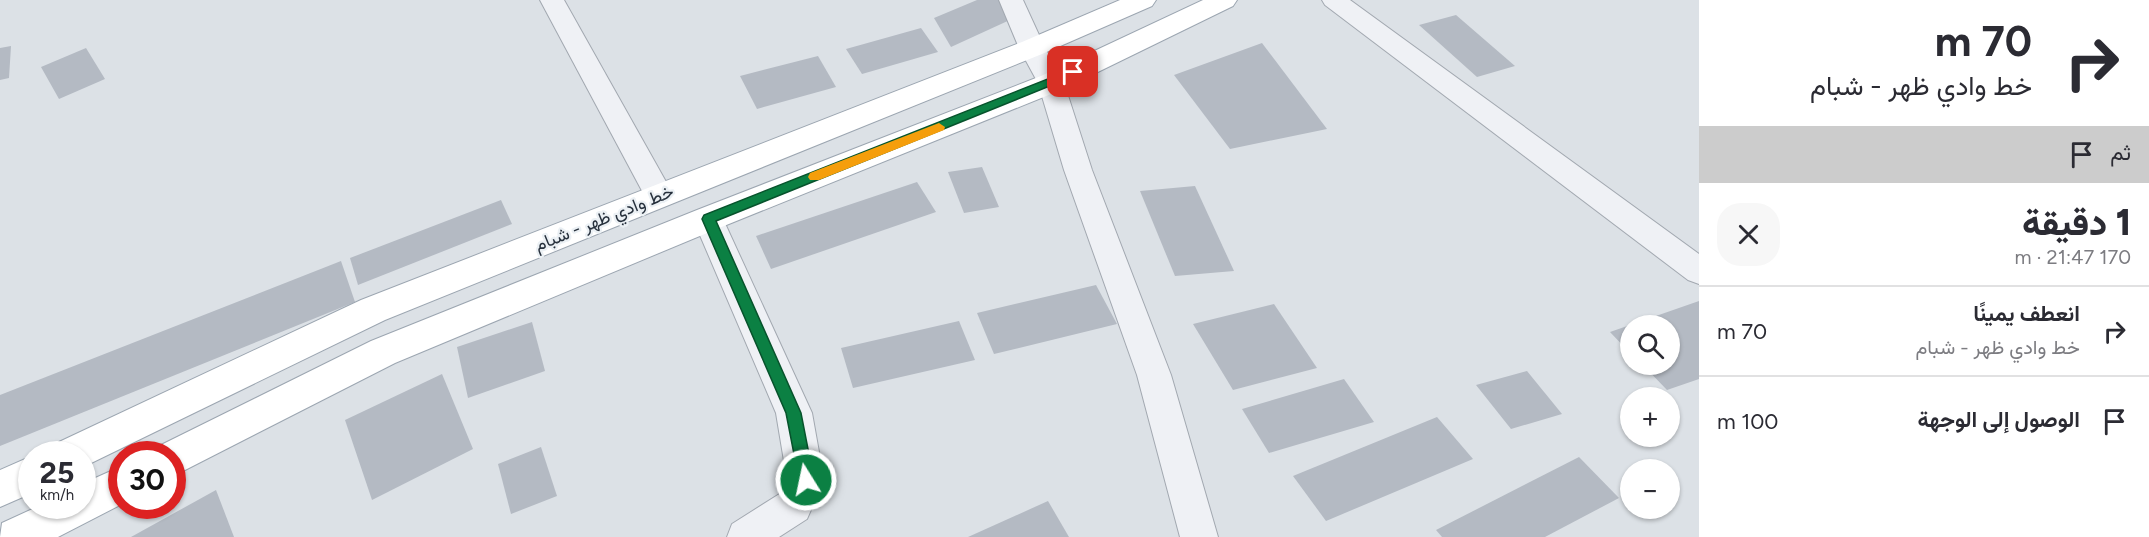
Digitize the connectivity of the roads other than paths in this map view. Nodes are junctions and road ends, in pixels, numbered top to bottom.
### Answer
1 (552, 0) edge
2 (1011, 0) edge
3 (1143, 0) edge
4 (1224, 0) edge
5 (1334, 0) edge
6 (1032, 48) junction
7 (1052, 83) junction
8 (659, 196) junction
9 (708, 219) junction
10 (1699, 271) edge
11 (96, 443) edge
12 (186, 451) edge
13 (18, 481) edge
14 (0, 489) edge
15 (53, 519) edge
16 (16, 537) edge
17 (746, 537) edge
18 (1198, 537) edge

1 - 8 street
2 - 6 street
3 - 6 main road, خط وادي ظهر - شبام
4 - 7 main road
5 - 10 street
6 - 7 street
6 - 8 main road, خط وادي ظهر - شبام
7 - 9 main road
7 - 18 street
8 - 11 main road, خط وادي ظهر - شبام
9 - 12 main road
9 - 17 street
13 - 14 main road
15 - 16 main road

